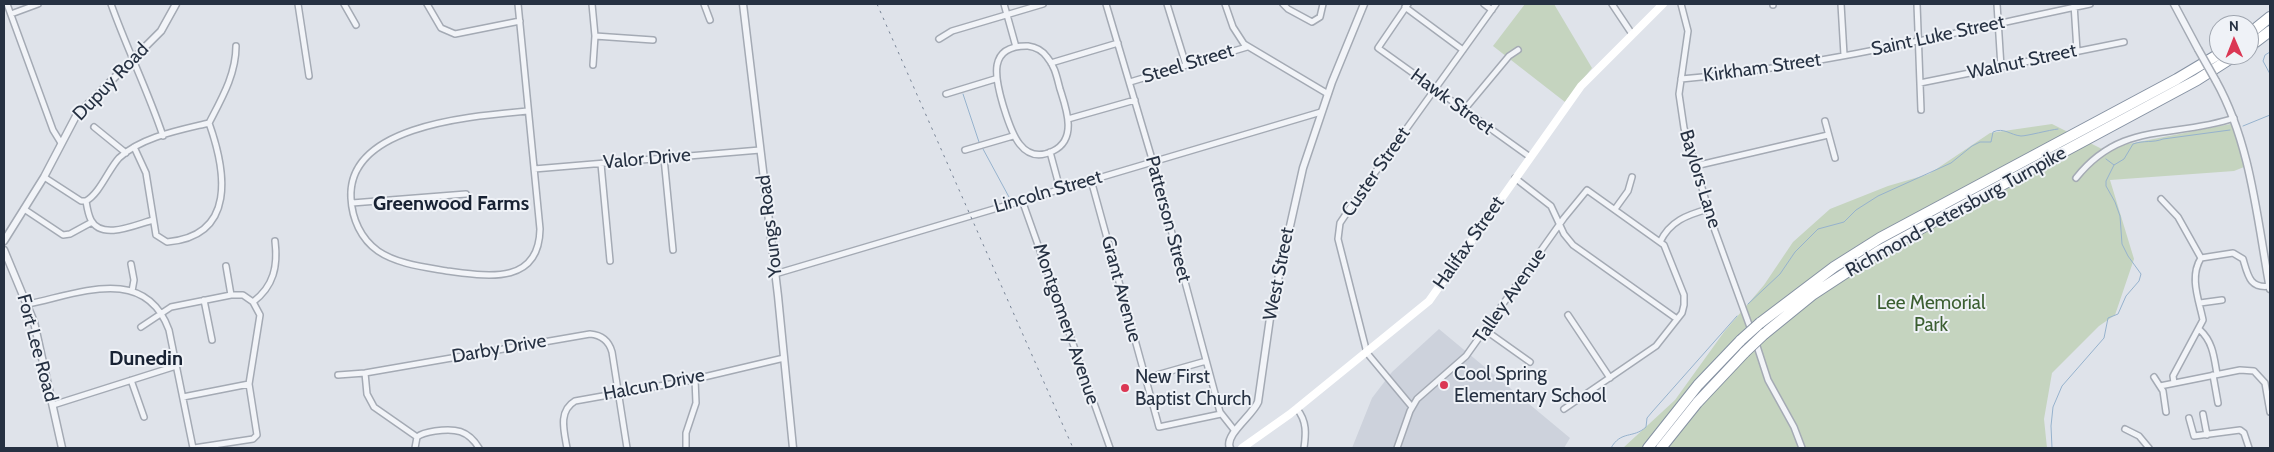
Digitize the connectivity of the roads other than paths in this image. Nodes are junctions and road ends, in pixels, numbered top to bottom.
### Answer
1 (7, 4) edge
2 (38, 4) edge
3 (111, 4) edge
4 (176, 4) edge
5 (298, 4) edge
6 (344, 4) edge
7 (427, 4) edge
8 (518, 4) edge
9 (592, 4) edge
10 (704, 4) edge
11 (743, 4) edge
12 (1004, 4) edge
13 (1043, 4) edge
14 (1106, 4) edge
15 (1167, 4) edge
16 (1225, 4) edge
17 (1283, 4) edge
18 (1323, 4) edge
19 (1364, 4) edge
20 (1484, 4) edge
21 (1496, 4) edge
22 (1612, 4) edge
23 (1663, 4) edge
24 (1681, 4) edge
25 (1841, 4) edge
26 (1917, 4) edge
27 (1997, 4) edge
28 (2090, 4) edge
29 (2174, 4) edge
30 (2074, 5) edge
31 (1407, 6) edge
32 (1492, 10) junction
33 (11, 14) junction
34 (1007, 14) junction
35 (2270, 18) edge
36 (710, 20) dead end
37 (520, 21) junction
38 (1998, 23) junction
39 (356, 25) dead end
40 (2259, 26) edge
41 (2270, 31) edge
42 (1632, 34) junction
43 (595, 36) junction
44 (939, 39) dead end
45 (2259, 39) edge
46 (653, 40) dead end
47 (1918, 40) junction
48 (2124, 42) dead end
49 (1118, 43) junction
50 (236, 46) dead end
51 (1016, 47) junction
52 (1247, 47) junction
53 (1463, 50) junction
54 (1518, 50) dead end
55 (2077, 51) junction
56 (1844, 55) junction
57 (132, 60) junction
58 (2209, 60) edge
59 (1051, 63) junction
60 (593, 64) dead end
61 (2220, 65) edge
62 (1186, 66) junction
63 (2001, 66) junction
64 (309, 76) dead end
65 (995, 79) junction
66 (1681, 79) junction
67 (1130, 82) junction
68 (1920, 83) junction
69 (1435, 89) junction
70 (946, 94) dead end
71 (1328, 94) junction
72 (1135, 100) junction
73 (1464, 110) junction
74 (1921, 110) dead end
75 (528, 111) junction
76 (1321, 112) junction
77 (2234, 118) junction
78 (1068, 119) junction
79 (1825, 121) dead end
80 (209, 123) junction
81 (94, 127) dead end
82 (1828, 135) junction
83 (163, 136) junction
84 (1012, 136) junction
85 (62, 142) junction
86 (134, 147) junction
87 (760, 150) junction
88 (965, 150) dead end
89 (126, 152) junction
90 (1050, 152) junction
91 (1530, 157) junction
92 (664, 158) junction
93 (1835, 158) dead end
94 (1152, 162) junction
95 (601, 164) junction
96 (1695, 166) junction
97 (534, 169) junction
98 (44, 177) junction
99 (1515, 178) junction
100 (1632, 178) dead end
101 (2076, 178) dead end
102 (1091, 180) junction
103 (1060, 189) junction
104 (466, 194) dead end
105 (1022, 200) junction
106 (2161, 200) dead end
107 (86, 201) junction
108 (352, 203) junction
109 (24, 209) junction
110 (1615, 209) junction
111 (1708, 209) junction
112 (153, 220) junction
113 (92, 222) junction
114 (1559, 225) junction
115 (4, 241) edge
116 (275, 242) dead end
117 (1660, 242) junction
118 (4, 250) edge
119 (673, 250) dead end
120 (2201, 258) junction
121 (610, 261) dead end
122 (131, 264) dead end
123 (226, 266) dead end
124 (776, 274) junction
125 (2270, 287) edge
126 (132, 291) junction
127 (232, 295) junction
128 (204, 300) junction
129 (2222, 300) dead end
130 (253, 302) junction
131 (2200, 303) junction
132 (28, 304) junction
133 (161, 313) junction
134 (1568, 315) dead end
135 (1677, 320) junction
136 (141, 327) dead end
137 (1485, 330) junction
138 (2200, 330) junction
139 (212, 340) dead end
140 (1367, 353) junction
141 (784, 358) junction
142 (1206, 361) junction
143 (1530, 362) dead end
144 (176, 366) junction
145 (366, 373) junction
146 (338, 375) dead end
147 (2215, 375) junction
148 (2154, 377) dead end
149 (1146, 378) junction
150 (1610, 378) junction
151 (695, 379) junction
152 (131, 380) junction
153 (2174, 383) junction
154 (249, 384) junction
155 (2160, 386) junction
156 (619, 392) junction
157 (183, 397) junction
158 (2218, 403) dead end
159 (53, 405) junction
160 (1412, 407) junction
161 (1297, 409) junction
162 (1564, 409) dead end
163 (2166, 412) dead end
164 (2270, 412) edge
165 (1221, 414) junction
166 (2203, 414) dead end
167 (144, 417) dead end
168 (2189, 418) dead end
169 (2125, 429) dead end
170 (1235, 431) junction
171 (2207, 435) junction
172 (417, 437) junction
173 (62, 448) edge
174 (193, 448) edge
175 (415, 448) edge
176 (479, 448) edge
177 (567, 448) edge
178 (627, 448) edge
179 (686, 448) edge
180 (793, 448) edge
181 (1110, 448) edge
182 (1230, 448) edge
183 (1242, 448) edge
184 (1304, 448) edge
185 (1397, 448) edge
186 (1648, 448) edge
187 (1662, 448) edge
188 (1802, 448) edge
189 (2149, 448) edge
190 (2249, 448) edge

1 - 33 street
2 - 33 street
3 - 57 street
4 - 57 street, Dupuy Road
5 - 64 street
6 - 39 street
7 - 37 street
8 - 37 street
9 - 43 street
10 - 36 street
11 - 87 street, Youngs Road
12 - 34 street
13 - 34 street
14 - 49 street, Patterson Street
15 - 62 street
16 - 52 street
17 - 18 street
19 - 71 street, West Street
20 - 32 street
21 - 32 street, Custer Street
22 - 42 street
23 - 42 main road, Halifax Street
24 - 66 street, Baylors Lane
25 - 56 street
26 - 47 street
27 - 38 street
28 - 30 street, Saint Luke Street
29 - 77 street, bridge
30 - 38 street, Saint Luke Street
30 - 55 street
31 - 53 street
31 - 69 street, Hawk Street
32 - 53 street, Custer Street
33 - 85 street
34 - 44 street
34 - 51 street
35 - 40 highway
37 - 75 street
38 - 47 street, Saint Luke Street
38 - 63 street
41 - 45 highway
42 - 91 main road, Halifax Street
43 - 46 street
43 - 60 street
47 - 56 street, Saint Luke Street
47 - 68 street
48 - 55 street, Walnut Street
49 - 59 street
49 - 67 street, Patterson Street
50 - 80 street
51 - 59 street
51 - 65 street
52 - 62 street, Steel Street
52 - 71 street
53 - 69 street, Custer Street
54 - 73 street
55 - 63 street, Walnut Street
56 - 66 street, Kirkham Street
57 - 83 street
57 - 85 street, Dupuy Road
58 - 186 highway, Richmond-Petersburg Turnpike, bridge
59 - 78 street
61 - 187 highway, Richmond-Petersburg Turnpike, bridge
62 - 67 street, Steel Street
63 - 68 street, Walnut Street
65 - 70 street
65 - 84 street
66 - 96 street, Baylors Lane
67 - 72 street, Patterson Street
68 - 74 street
69 - 73 street, Hawk Street
69 - 140 street, Custer Street
71 - 76 street, West Street
72 - 78 street
72 - 94 street, Patterson Street
73 - 91 street, Hawk Street
75 - 97 street
75 - 108 street
76 - 94 street, Lincoln Street
76 - 170 street, West Street
77 - 101 street
77 - 125 street
78 - 90 street
79 - 82 street
80 - 83 street
80 - 112 street
81 - 89 street
82 - 93 street
82 - 96 street
83 - 86 street
84 - 88 street
84 - 90 street
85 - 98 street, Dupuy Road
86 - 89 street
86 - 112 street
87 - 92 street, Valor Drive
87 - 124 street, Youngs Road
89 - 107 street
90 - 103 street
91 - 99 main road, Halifax Street
92 - 95 street, Valor Drive
92 - 119 street
94 - 102 street, Lincoln Street
94 - 142 street, Patterson Street
95 - 97 street, Valor Drive
95 - 121 street
96 - 111 street, Baylors Lane
97 - 108 street
98 - 107 street
98 - 109 street, Dupuy Road
99 - 114 street
99 - 140 main road, Halifax Street
100 - 110 street
102 - 103 street, Lincoln Street
102 - 149 street, Grant Avenue
103 - 105 street, Lincoln Street
104 - 108 street
105 - 124 street, Lincoln Street
105 - 181 street, Montgomery Avenue
106 - 120 street
107 - 113 street
109 - 113 street
109 - 115 street, Dupuy Road
110 - 114 street, Talley Avenue
110 - 117 street
111 - 117 street
111 - 188 street, Baylors Lane
112 - 113 street
114 - 135 street
114 - 137 street, Talley Avenue
116 - 130 street
117 - 135 street
118 - 132 street, Fort Lee Road
120 - 125 street
120 - 131 street
122 - 126 street
123 - 127 street
124 - 141 street, Youngs Road
126 - 132 street
126 - 133 street
127 - 128 street
127 - 130 street
128 - 133 street
128 - 139 street
129 - 131 street
130 - 154 street
131 - 138 street
132 - 159 street, Fort Lee Road
133 - 136 street
133 - 144 street
134 - 150 street
135 - 150 street
137 - 143 street
137 - 160 street, Talley Avenue
138 - 147 street
138 - 153 street
140 - 160 street, Custer Street
140 - 161 main road, Halifax Street
141 - 151 street, Halcun Drive
141 - 180 street, Youngs Road
142 - 149 street
142 - 165 street, Patterson Street
144 - 152 street
144 - 157 street
145 - 146 street, Darby Drive
145 - 156 street, Darby Drive
145 - 172 street
147 - 153 street
147 - 158 street
147 - 164 street
148 - 155 street
149 - 165 street, Grant Avenue
150 - 162 street
151 - 156 street, Halcun Drive
151 - 179 street
152 - 159 street
152 - 167 street
153 - 155 street
154 - 157 street
154 - 174 street
155 - 163 street
156 - 177 street, Halcun Drive
156 - 178 street, Darby Drive
157 - 174 street
159 - 173 street, Fort Lee Road
160 - 185 street, Talley Avenue
161 - 183 main road, Halifax Street
161 - 184 street
165 - 170 street, Patterson Street
166 - 171 street
168 - 171 street
169 - 189 street
170 - 182 street, West Street
171 - 190 street
172 - 175 street
172 - 176 street

